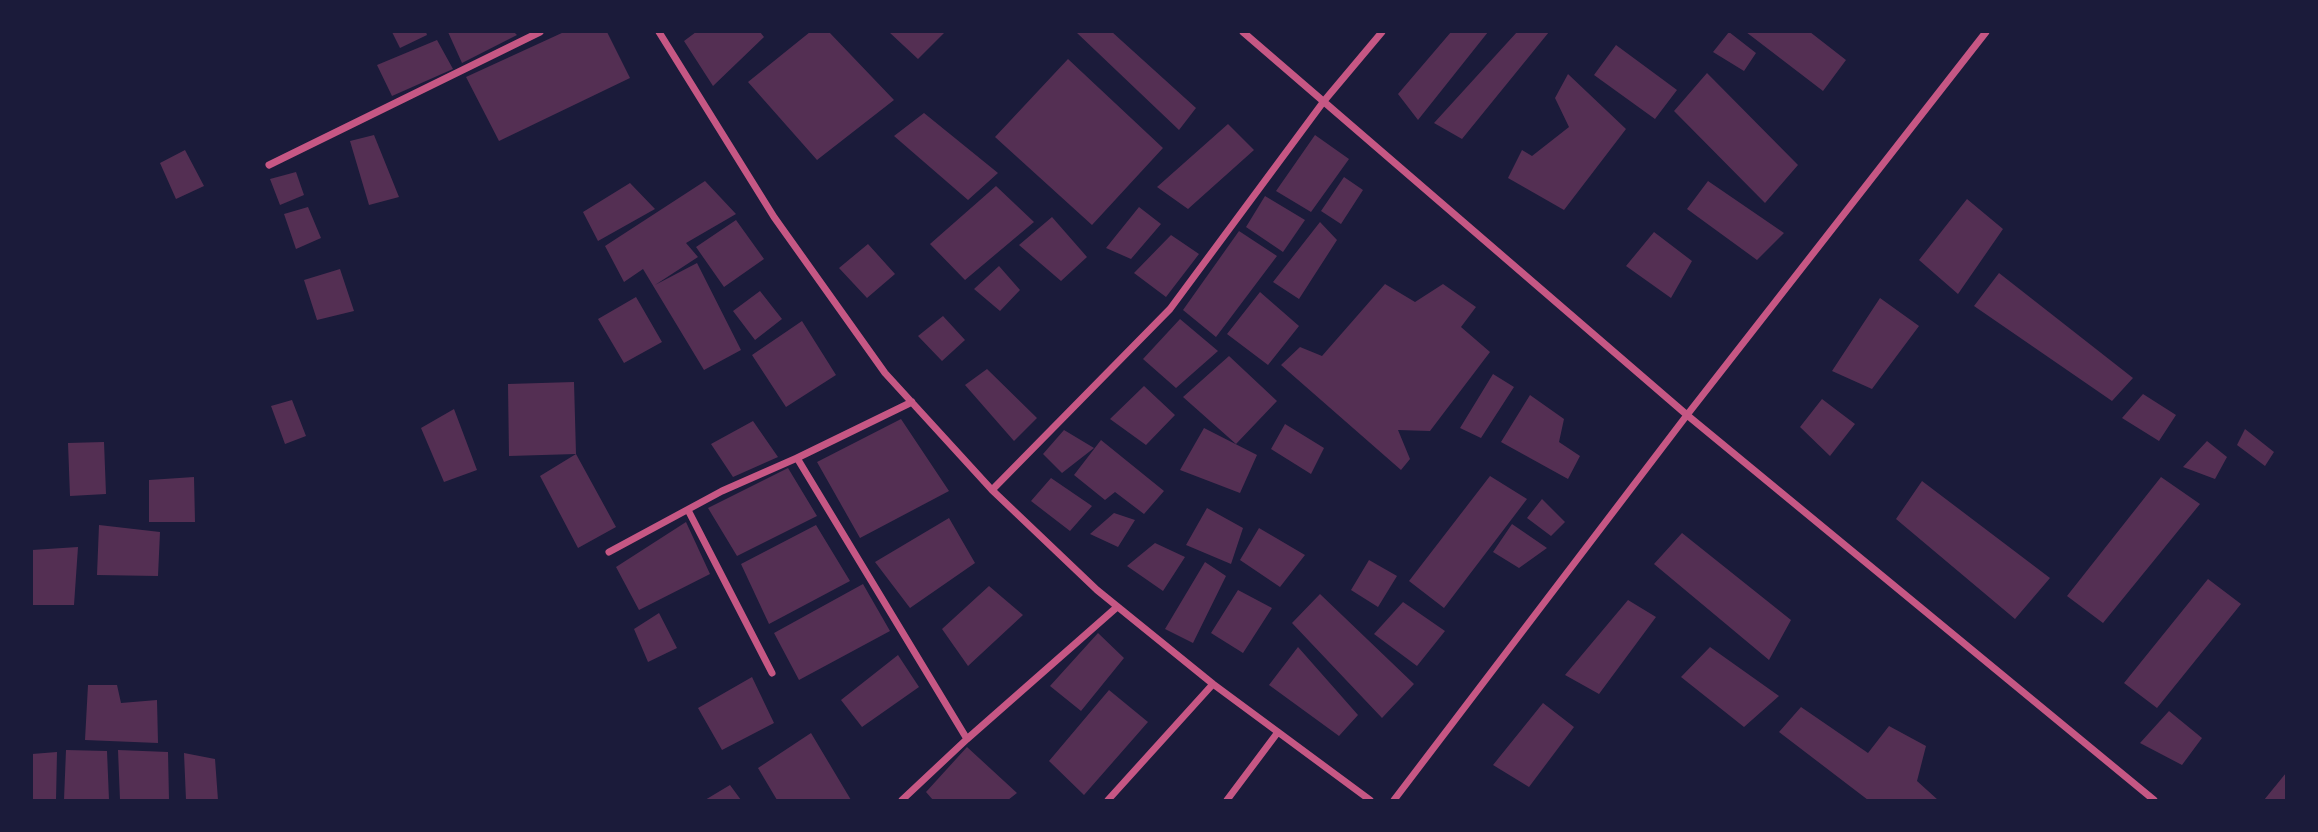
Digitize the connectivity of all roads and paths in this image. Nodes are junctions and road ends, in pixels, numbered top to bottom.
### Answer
1 (540, 32) edge
2 (659, 32) edge
3 (1243, 32) edge
4 (1382, 32) edge
5 (1986, 32) edge
6 (1324, 101) junction
7 (269, 165) dead end
8 (912, 402) junction
9 (1687, 415) junction
10 (797, 458) junction
11 (992, 490) junction
12 (688, 510) junction
13 (609, 552) dead end
14 (1117, 607) junction
15 (772, 673) dead end
16 (1213, 684) junction
17 (1278, 732) junction
18 (967, 739) junction
19 (902, 800) edge
20 (1108, 800) edge
21 (1227, 800) edge
22 (1370, 800) edge
23 (1394, 800) edge
24 (2154, 800) edge

1 - 7 street
2 - 8 street
3 - 6 street
4 - 6 street
5 - 9 street
6 - 9 street
6 - 11 street
8 - 10 street
8 - 11 street
9 - 23 street
9 - 24 street
10 - 12 street
10 - 18 street
11 - 14 street
12 - 13 street
12 - 15 street
14 - 16 street
14 - 18 street
16 - 17 street
16 - 20 street
17 - 21 street
17 - 22 street
18 - 19 street

